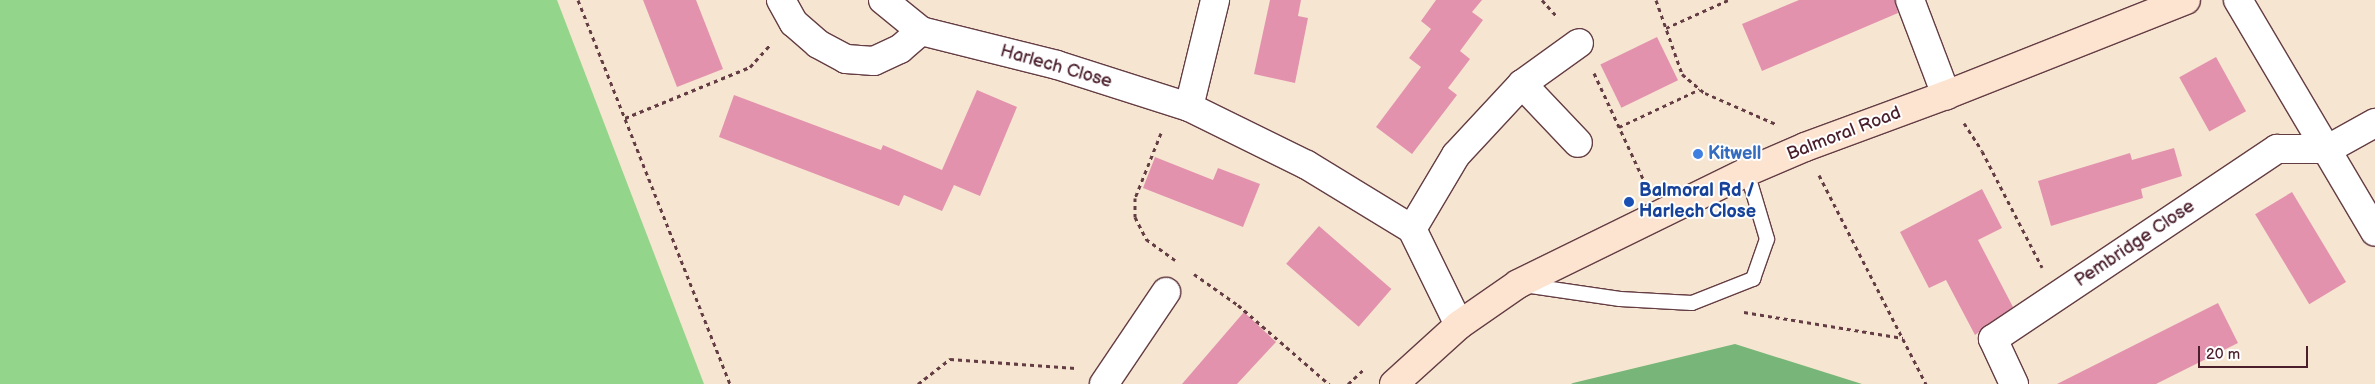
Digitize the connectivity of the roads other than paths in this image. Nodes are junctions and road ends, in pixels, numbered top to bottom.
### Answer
1 (883, 0) edge
2 (1215, 0) edge
3 (1910, 0) edge
4 (2186, 0) edge
5 (2238, 0) edge
6 (787, 11) edge
7 (921, 31) junction
8 (1579, 43) road end
9 (1522, 84) junction
10 (1946, 96) junction
11 (1182, 105) junction
12 (2375, 123) edge
13 (1578, 143) dead end
14 (2328, 149) junction
15 (1747, 172) junction
16 (1412, 229) junction
17 (2375, 232) edge
18 (1518, 284) junction
19 (1166, 292) road end
20 (1460, 324) junction
21 (1107, 378) edge
22 (1394, 384) edge
23 (2014, 384) edge

1 - 7 street, Harlech Close
2 - 11 street
3 - 10 street
4 - 10 street, Balmoral Road
5 - 14 street
6 - 7 street
7 - 11 street, Harlech Close
8 - 9 street
9 - 13 street
9 - 16 street
10 - 15 street, Balmoral Road
11 - 16 street, Harlech Close
12 - 14 street, Pembridge Close
14 - 17 street
14 - 23 street, Pembridge Close
15 - 18 street, Balmoral Road
15 - 18 lane
16 - 20 street
18 - 20 street, Balmoral Road
19 - 21 street
20 - 22 street, Balmoral Road

